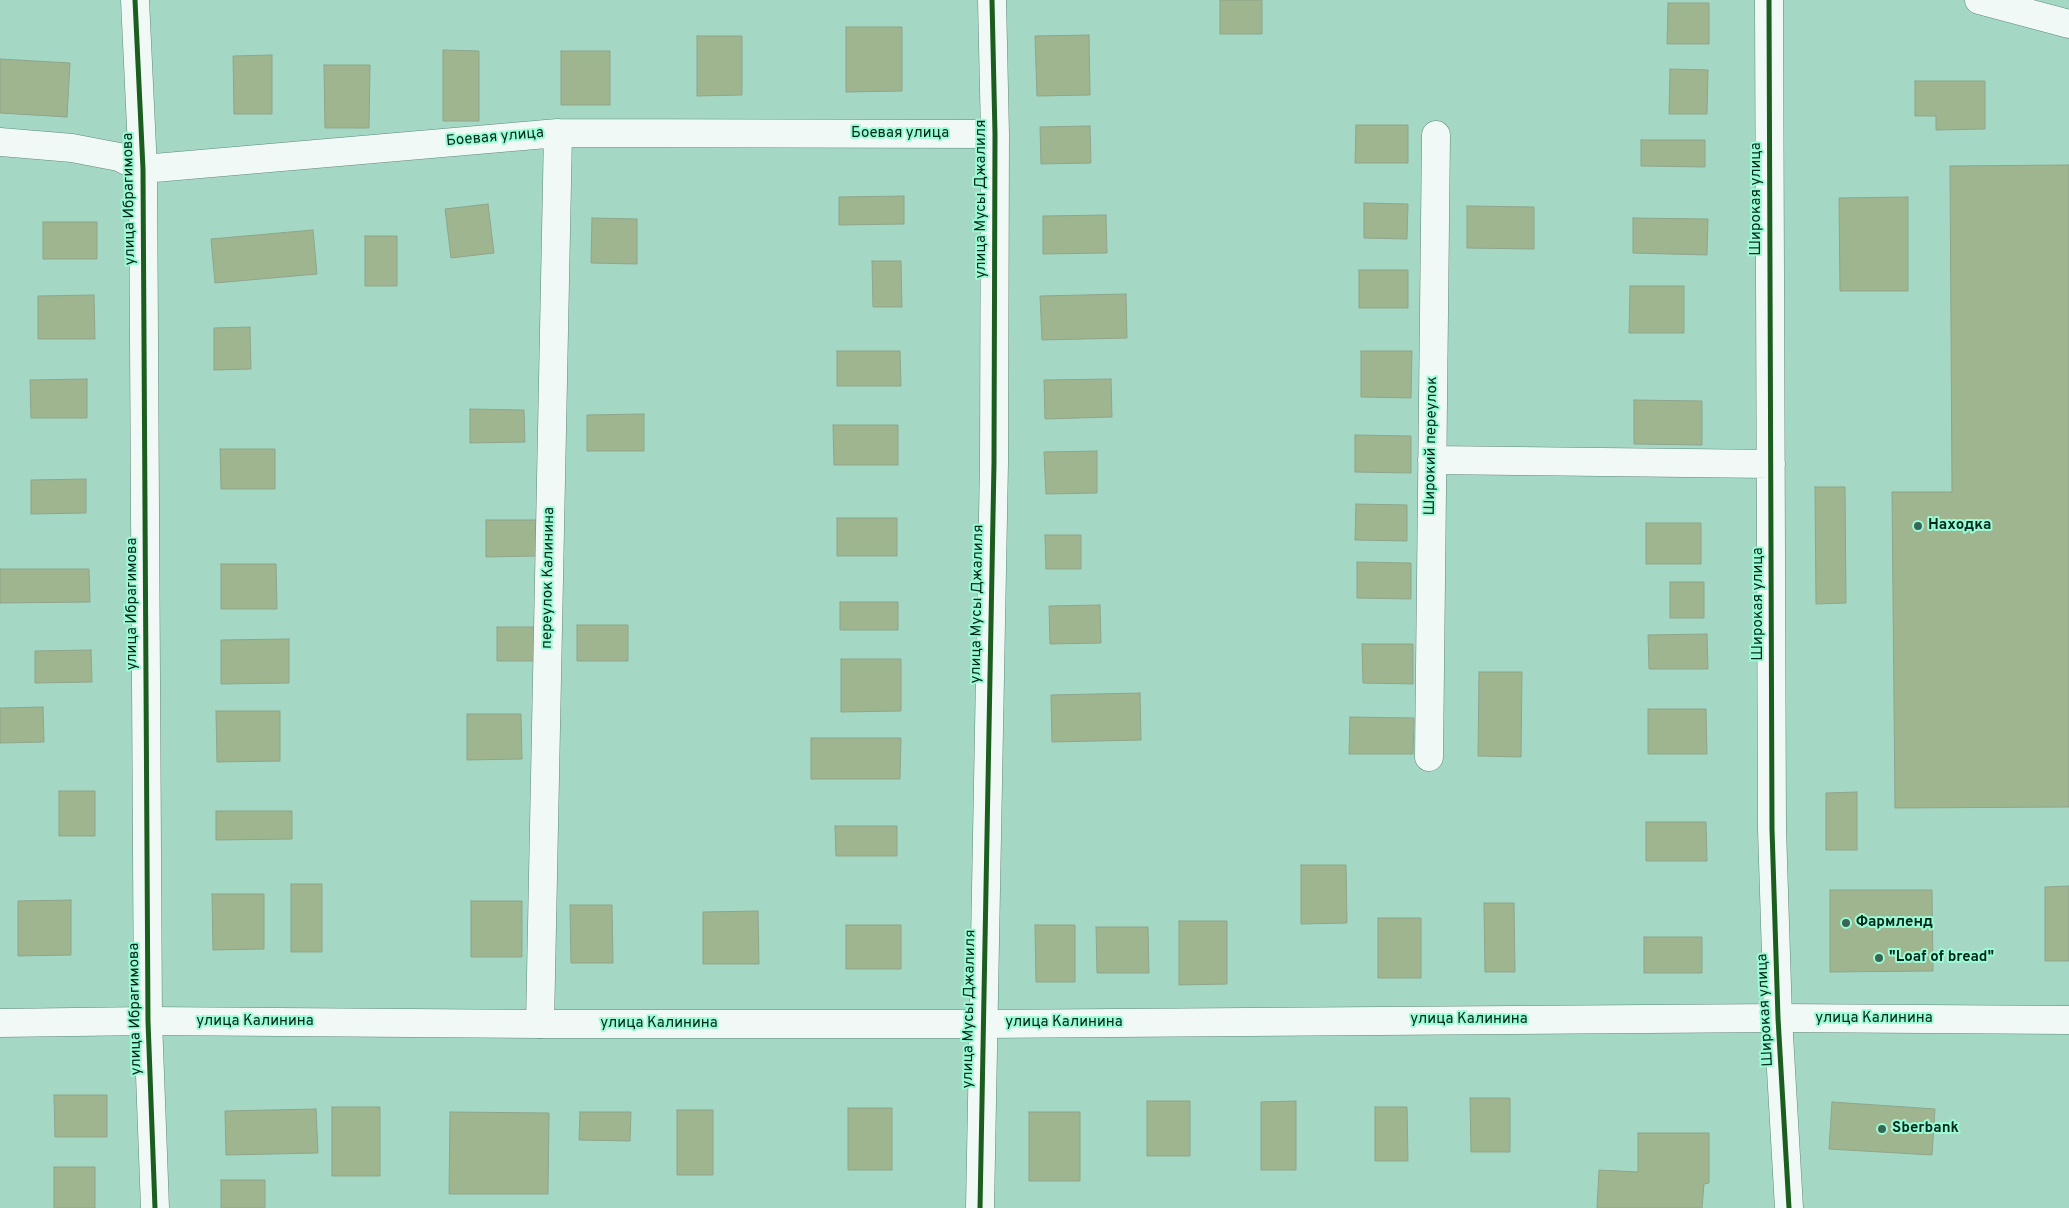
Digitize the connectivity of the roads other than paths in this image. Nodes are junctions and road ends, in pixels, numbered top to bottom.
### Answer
1 (135, 0) edge
2 (992, 0) edge
3 (1769, 0) edge
4 (1979, 0) edge
5 (2069, 24) edge
6 (558, 133) junction
7 (995, 134) junction
8 (1436, 135) dead end
9 (0, 142) edge
10 (143, 169) junction
11 (1432, 460) junction
12 (1770, 464) junction
13 (1429, 757) dead end
14 (1778, 1018) junction
15 (2069, 1020) edge
16 (148, 1021) junction
17 (0, 1022) edge
18 (540, 1024) junction
19 (982, 1024) junction
20 (155, 1208) edge
21 (980, 1208) edge
22 (1790, 1208) edge

1 - 10 street, улица Ибрагимова
2 - 7 street, улица Мусы Джалиля
3 - 12 street, Широкая улица
4 - 5 street
6 - 7 street, Боевая улица
6 - 10 street, Боевая улица
6 - 18 street, переулок Калинина
7 - 19 street, улица Мусы Джалиля
8 - 11 street, Широкий переулок
9 - 10 street, Боевая улица
10 - 16 street, улица Ибрагимова
11 - 12 street
11 - 13 street, Широкий переулок
12 - 14 street, Широкая улица
14 - 15 street, улица Калинина
14 - 19 street, улица Калинина
14 - 22 street, Широкая улица
16 - 17 street, улица Калинина
16 - 18 street, улица Калинина
16 - 20 street, улица Ибрагимова
18 - 19 street, улица Калинина
19 - 21 street, улица Мусы Джалиля

